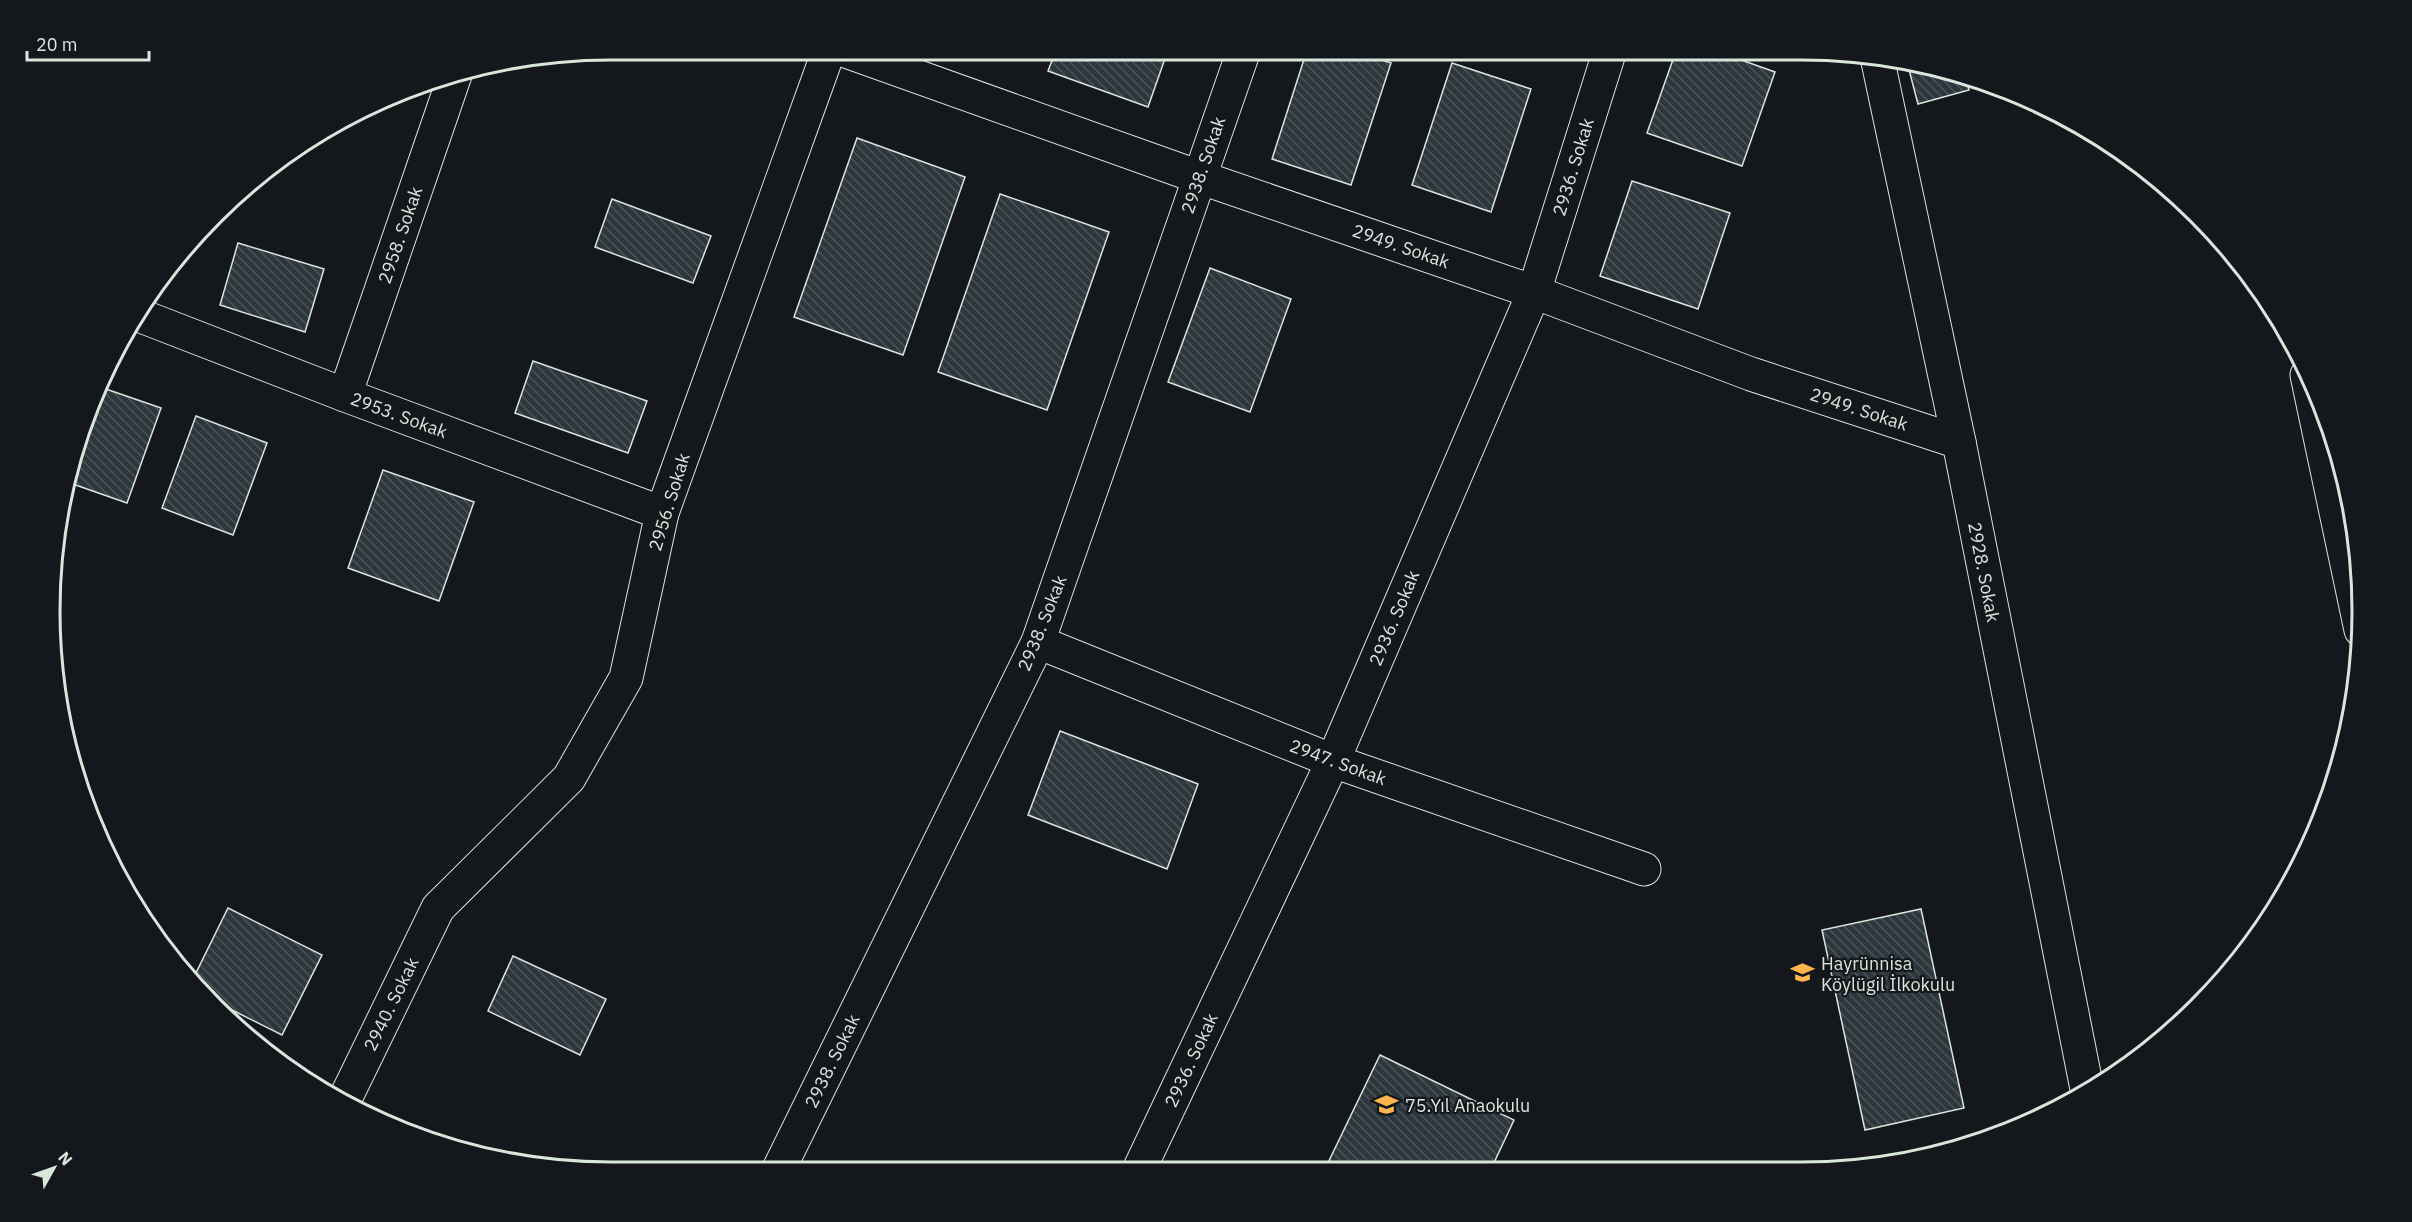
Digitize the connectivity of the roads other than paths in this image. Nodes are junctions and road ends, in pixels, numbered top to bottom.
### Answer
1 (825, 60) edge
2 (871, 60) edge
3 (1240, 60) edge
4 (1607, 60) edge
5 (1879, 66) edge
6 (452, 84) edge
7 (1199, 177) junction
8 (1534, 292) junction
9 (145, 318) edge
10 (345, 395) junction
11 (2315, 413) edge
12 (1959, 442) junction
13 (662, 513) junction
14 (2351, 584) edge
15 (1038, 642) junction
16 (1332, 761) junction
17 (1644, 869) dead end
18 (438, 908) joint
19 (2086, 1082) edge
20 (347, 1094) edge
21 (782, 1162) edge
22 (1143, 1162) edge

1 - 13 street, 2956. Sokak
2 - 7 street, 2949. Sokak
3 - 7 street, 2938. Sokak
4 - 8 street, 2936. Sokak
5 - 12 street, 2928. Sokak
6 - 10 street, 2958. Sokak
7 - 8 street, 2949. Sokak
7 - 15 street, 2938. Sokak
8 - 12 street, 2949. Sokak
8 - 16 street, 2936. Sokak
9 - 10 street, 2953. Sokak
10 - 13 street, 2953. Sokak
11 - 14 street
12 - 19 street, 2928. Sokak
13 - 18 street, 2956. Sokak
15 - 16 street, 2947. Sokak
15 - 21 street, 2938. Sokak
16 - 17 street, 2947. Sokak
16 - 22 street, 2936. Sokak
18 - 20 street, 2940. Sokak

